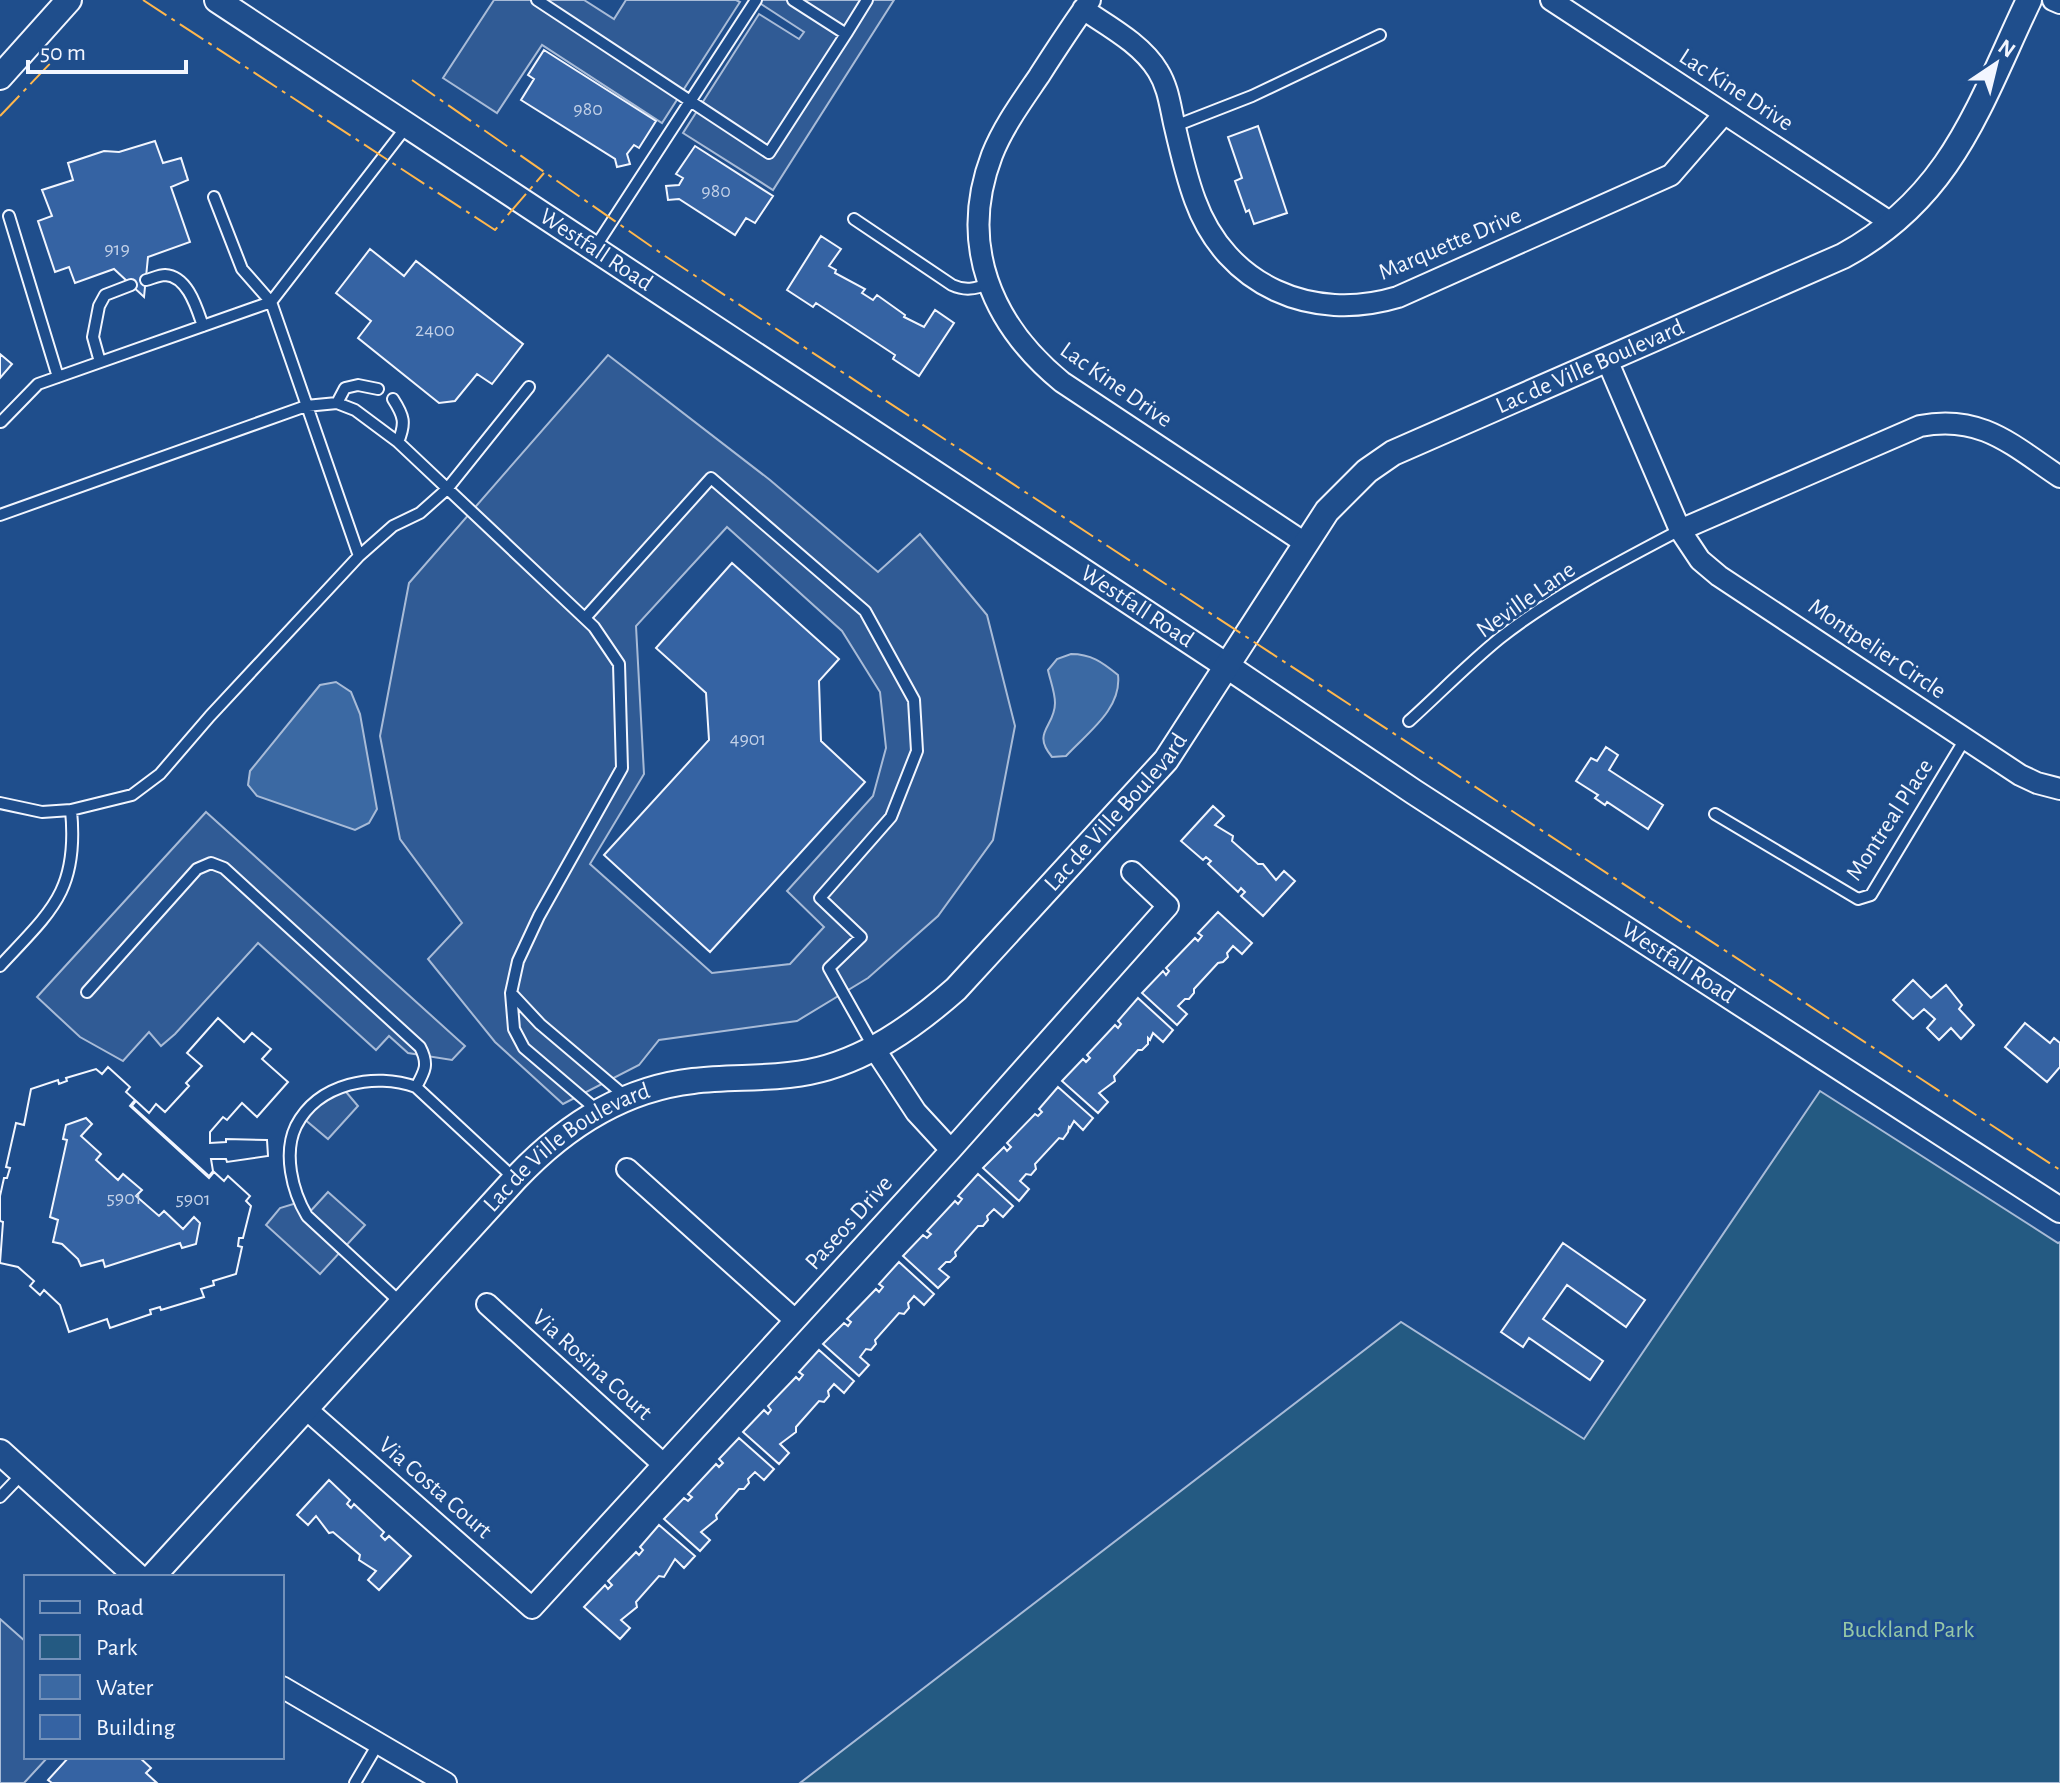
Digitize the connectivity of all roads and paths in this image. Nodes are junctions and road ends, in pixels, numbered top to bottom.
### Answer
1 (69, 0) edge
2 (217, 0) edge
3 (537, 0) edge
4 (756, 0) edge
5 (793, 0) edge
6 (867, 0) edge
7 (1551, 0) edge
8 (2029, 0) edge
9 (2053, 0) edge
10 (2060, 3) edge
11 (1086, 4) edge
12 (846, 34) junction
13 (1380, 35) dead end
14 (0, 77) edge
15 (690, 101) junction
16 (1724, 114) junction
17 (407, 126) junction
18 (1175, 126) junction
19 (214, 197) dead end
20 (9, 216) dead end
21 (854, 219) dead end
22 (1893, 224) junction
23 (593, 250) junction
24 (146, 280) dead end
25 (988, 284) junction
26 (131, 285) dead end
27 (271, 302) junction
28 (203, 326) junction
29 (1607, 360) junction
30 (100, 362) junction
31 (58, 377) junction
32 (529, 387) dead end
33 (378, 389) dead end
34 (393, 399) dead end
35 (337, 403) junction
36 (306, 406) junction
37 (1, 422) edge
38 (398, 442) junction
39 (2060, 477) edge
40 (447, 489) junction
41 (1, 511) edge
42 (1680, 530) junction
43 (1305, 543) junction
44 (359, 556) junction
45 (585, 618) junction
46 (1227, 666) junction
47 (1409, 721) dead end
48 (1965, 739) junction
49 (2060, 789) edge
50 (0, 803) edge
51 (71, 810) junction
52 (1715, 814) dead end
53 (1132, 872) dead end
54 (0, 966) edge
55 (87, 992) dead end
56 (511, 993) junction
57 (874, 1048) junction
58 (416, 1087) junction
59 (627, 1098) junction
60 (598, 1111) junction
61 (951, 1150) junction
62 (627, 1169) dead end
63 (515, 1179) junction
64 (2060, 1210) edge
65 (401, 1303) junction
66 (487, 1304) dead end
67 (795, 1320) junction
68 (305, 1408) junction
69 (0, 1452) edge
70 (663, 1464) junction
71 (23, 1473) junction
72 (0, 1497) edge
73 (136, 1575) edge
74 (154, 1575) edge
75 (532, 1608) joint
76 (284, 1688) edge
77 (378, 1744) junction
78 (355, 1783) edge
79 (446, 1783) edge

1 - 14 street
2 - 17 street, Westfall Road
3 - 15 lane
4 - 15 lane
5 - 12 lane
6 - 12 lane
7 - 16 street, Lac Kine Drive
8 - 22 street, Lac de Ville Boulevard
9 - 10 street
11 - 18 street, Marquette Drive
11 - 25 street, Lac Kine Drive
12 - 15 lane
13 - 18 lane
15 - 23 lane
16 - 18 street, Marquette Drive
16 - 22 street, Lac Kine Drive
17 - 23 street, Westfall Road
17 - 27 lane
19 - 27 lane
20 - 31 lane
21 - 25 lane
22 - 29 street, Lac de Ville Boulevard
23 - 46 street, Westfall Road
24 - 28 lane
25 - 43 street, Lac Kine Drive
26 - 30 lane
27 - 28 lane
27 - 36 lane
28 - 30 lane
29 - 42 street, Montpelier Circle
29 - 43 street, Lac de Ville Boulevard
30 - 31 lane
31 - 37 lane
32 - 40 lane
33 - 35 lane
34 - 38 lane
35 - 36 lane
35 - 38 lane
36 - 41 lane
36 - 44 lane
38 - 40 lane
39 - 42 street
40 - 44 lane
40 - 45 lane
42 - 47 lane, Neville Lane
42 - 48 street, Montpelier Circle
43 - 46 street, Lac de Ville Boulevard
44 - 51 lane
45 - 56 lane
45 - 57 lane
46 - 57 street, Lac de Ville Boulevard
46 - 64 street, Westfall Road
48 - 49 street, Montpelier Circle
48 - 52 lane, Montreal Place
50 - 51 lane
51 - 54 lane
53 - 61 street, Paseos Drive
55 - 58 lane
56 - 59 lane
56 - 60 lane
57 - 59 street, Lac de Ville Boulevard
57 - 61 street
58 - 63 lane
58 - 65 lane
59 - 60 street, Lac de Ville Boulevard
60 - 63 street, Lac de Ville Boulevard
61 - 67 street, Paseos Drive
62 - 67 street
63 - 65 street, Lac de Ville Boulevard
65 - 68 street, Lac de Ville Boulevard
66 - 70 street, Via Rosina Court
67 - 70 street, Paseos Drive
68 - 74 street, Lac de Ville Boulevard
68 - 75 street, Via Costa Court
69 - 71 street
70 - 75 street, Paseos Drive
71 - 72 lane
71 - 73 street
76 - 77 street
77 - 78 lane
77 - 79 street

